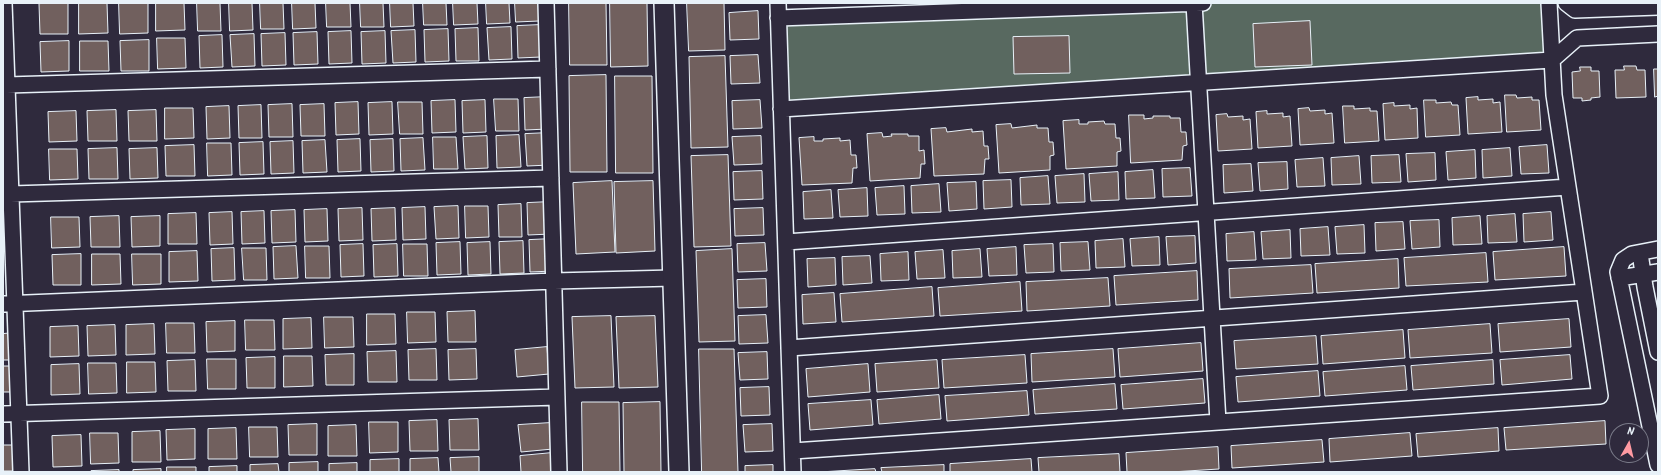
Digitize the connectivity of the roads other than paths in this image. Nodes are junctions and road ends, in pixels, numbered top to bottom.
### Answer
1 (4, 3) edge
2 (546, 3) edge
3 (664, 3) edge
4 (778, 3) edge
5 (1194, 3) edge
6 (1203, 3) edge
7 (1550, 3) edge
8 (1566, 3) edge
9 (1658, 7) edge
10 (778, 18) junction
11 (1658, 34) edge
12 (1552, 60) junction
13 (548, 69) junction
14 (1198, 82) junction
15 (7, 85) junction
16 (781, 109) junction
17 (551, 178) junction
18 (1568, 187) junction
19 (11, 194) junction
20 (1206, 212) junction
21 (786, 242) junction
22 (1658, 249) edge
23 (1640, 253) junction
24 (1658, 272) edge
25 (1643, 274) junction
26 (673, 278) junction
27 (1619, 278) junction
28 (554, 281) junction
29 (1584, 292) junction
30 (9, 304) edge
31 (1212, 318) junction
32 (789, 348) junction
33 (1658, 352) edge
34 (557, 397) junction
35 (3, 414) edge
36 (19, 414) junction
37 (1653, 414) edge
38 (1218, 422) junction
39 (793, 451) junction
40 (1658, 465) edge
41 (21, 472) edge
42 (560, 472) edge
43 (679, 472) edge
44 (793, 472) edge

1 - 15 street
2 - 13 street
3 - 26 street
4 - 10 street
5 - 6 street
5 - 10 street
5 - 14 street
7 - 12 street
8 - 9 street
10 - 16 street
11 - 12 street
12 - 14 street
12 - 18 street
13 - 15 street
13 - 17 street
14 - 16 street
14 - 20 street
15 - 19 street
16 - 21 street
17 - 19 street
17 - 28 street
18 - 20 street
18 - 29 street
19 - 30 street
20 - 21 street
20 - 31 street
21 - 32 street
22 - 23 street
23 - 25 street
23 - 27 street
24 - 25 street
25 - 27 street
25 - 33 street
26 - 28 street
26 - 43 street
27 - 37 street
28 - 30 street
28 - 34 street
29 - 31 street
29 - 38 street
30 - 36 street
31 - 32 street
31 - 38 street
32 - 39 street
34 - 36 street
34 - 42 street
35 - 36 street
36 - 41 street
37 - 40 street
38 - 39 street
39 - 44 street

